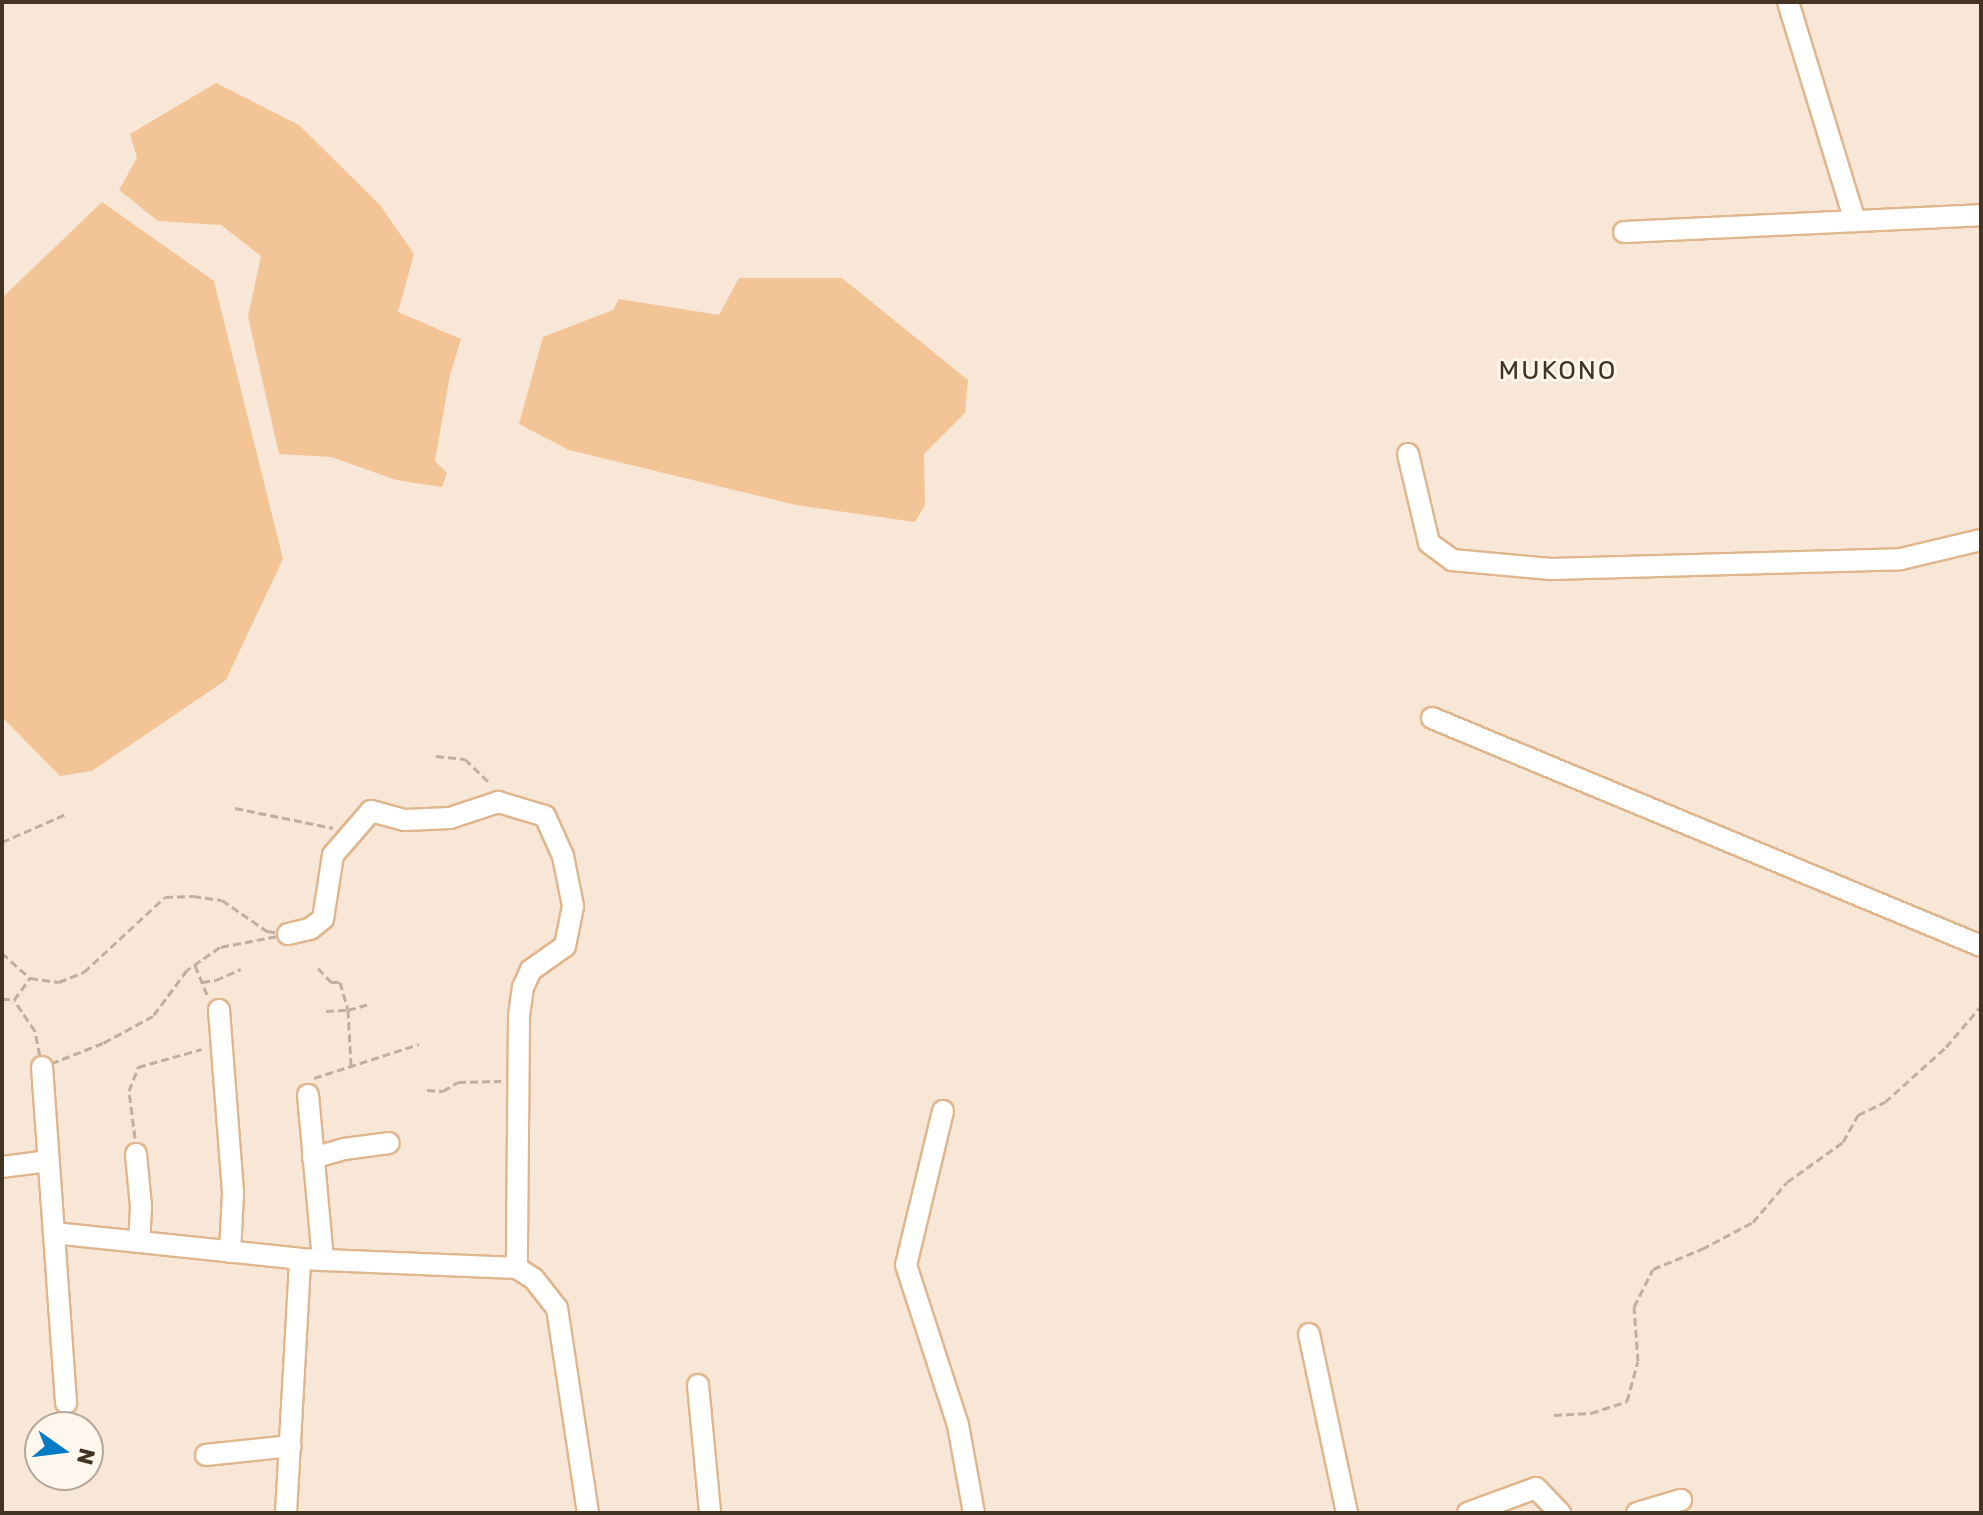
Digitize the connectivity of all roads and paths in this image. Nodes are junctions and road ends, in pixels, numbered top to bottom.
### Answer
1 (1788, 2) edge
2 (1981, 215) edge
3 (1855, 221) junction
4 (1624, 232) dead end
5 (1408, 454) dead end
6 (1981, 540) edge
7 (1432, 718) dead end
8 (436, 756) dead end
9 (498, 802) junction
10 (235, 808) dead end
11 (68, 813) dead end
12 (350, 832) junction
13 (2, 842) edge
14 (288, 934) junction
15 (1981, 946) edge
16 (2, 953) edge
17 (195, 965) junction
18 (318, 968) dead end
19 (241, 969) dead end
20 (30, 978) junction
21 (202, 982) junction
22 (2, 999) edge
23 (14, 1000) junction
24 (369, 1004) dead end
25 (1981, 1006) edge
26 (219, 1010) joint
27 (348, 1010) junction
28 (326, 1011) dead end
29 (221, 1043) junction
30 (419, 1044) dead end
31 (351, 1066) junction
32 (42, 1067) junction
33 (518, 1081) junction
34 (427, 1090) dead end
35 (308, 1095) joint
36 (943, 1111) dead end
37 (389, 1143) dead end
38 (136, 1154) joint
39 (313, 1158) junction
40 (49, 1161) junction
41 (2, 1167) edge
42 (54, 1233) junction
43 (139, 1242) junction
44 (230, 1252) junction
45 (300, 1259) junction
46 (323, 1260) junction
47 (517, 1268) junction
48 (1309, 1334) dead end
49 (698, 1385) dead end
50 (66, 1403) dead end
51 (1554, 1415) dead end
52 (291, 1446) junction
53 (206, 1455) dead end
54 (1681, 1500) dead end
55 (286, 1513) edge
56 (588, 1513) edge
57 (710, 1513) edge
58 (974, 1513) edge
59 (1347, 1513) edge
60 (1468, 1513) edge
61 (1560, 1513) edge
62 (1637, 1513) edge

1 - 3 street
2 - 3 street
3 - 4 street
5 - 6 street
7 - 15 street
8 - 9 path
9 - 12 street
9 - 33 street
10 - 12 path
11 - 13 path
12 - 14 street
14 - 17 path
14 - 20 path
16 - 20 path
17 - 21 path
17 - 32 path
18 - 27 path
19 - 21 path
20 - 23 path
21 - 26 path
22 - 23 path
23 - 32 path
24 - 27 path
25 - 51 path
26 - 29 street
27 - 28 path
27 - 31 path
29 - 38 path
29 - 44 street
30 - 31 path
31 - 35 path
32 - 40 street
33 - 34 path
33 - 47 street
35 - 39 street
36 - 58 street
37 - 39 street
38 - 43 street
39 - 46 street
40 - 41 street
40 - 42 street
42 - 43 street
42 - 50 street
43 - 44 street
44 - 45 street
45 - 46 street
45 - 52 street
46 - 47 street
47 - 56 street
48 - 59 street
49 - 57 street
52 - 53 street
52 - 55 street
54 - 62 street
60 - 61 street

